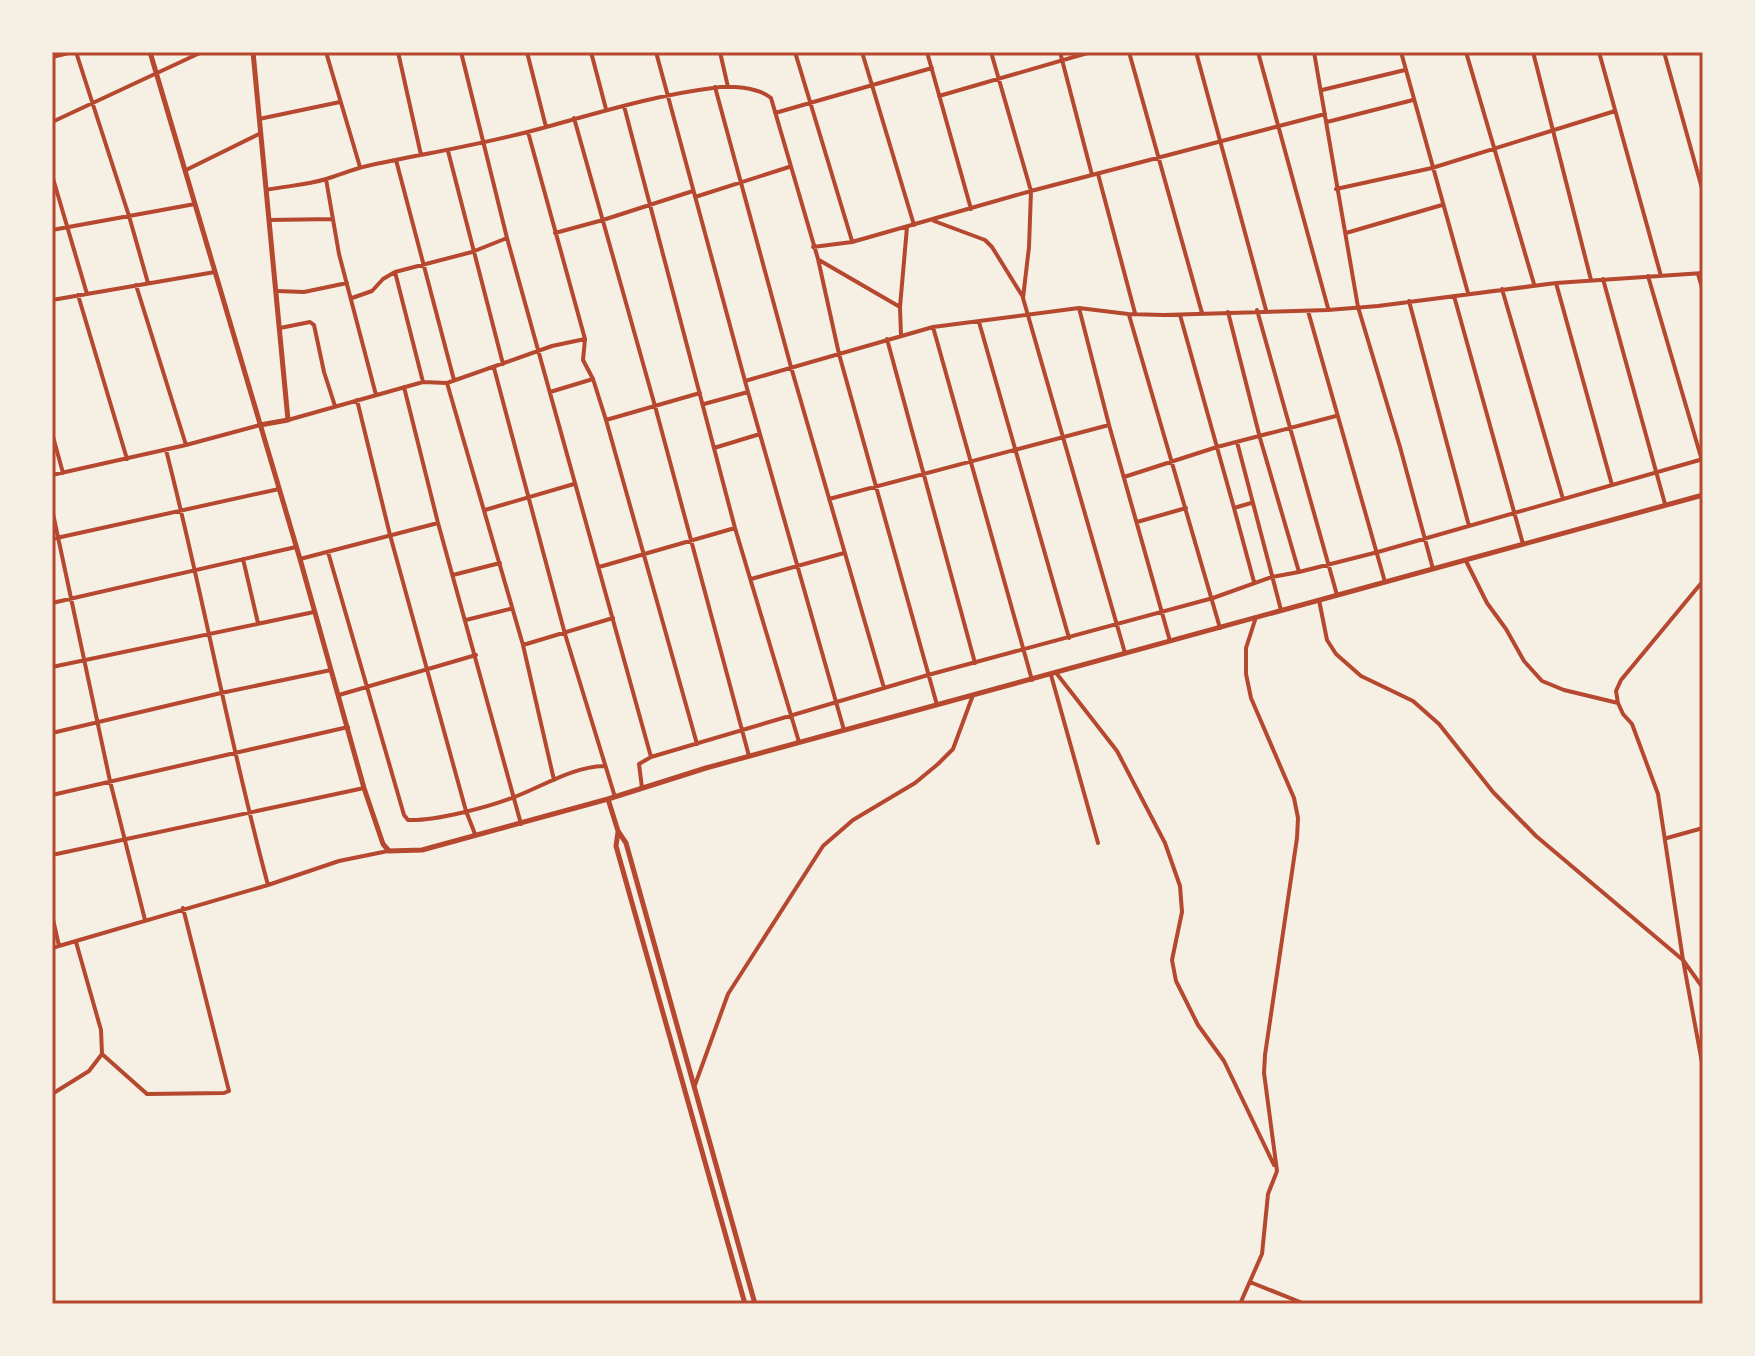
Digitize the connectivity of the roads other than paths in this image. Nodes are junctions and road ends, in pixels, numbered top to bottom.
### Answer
1 (74, 52) edge
2 (150, 52) edge
3 (202, 52) edge
4 (253, 52) edge
5 (326, 52) edge
6 (398, 52) edge
7 (461, 52) edge
8 (527, 52) edge
9 (591, 52) edge
10 (656, 52) edge
11 (720, 52) edge
12 (795, 52) edge
13 (862, 52) edge
14 (927, 52) edge
15 (991, 52) edge
16 (1060, 52) edge
17 (1091, 52) edge
18 (1129, 52) edge
19 (1196, 52) edge
20 (1258, 52) edge
21 (1314, 52) edge
22 (1401, 52) edge
23 (1466, 52) edge
24 (1533, 52) edge
25 (1599, 52) edge
26 (1664, 52) edge
27 (52, 57) edge
28 (1062, 60) junction
29 (932, 68) junction
30 (1405, 70) junction
31 (156, 72) junction
32 (998, 78) junction
33 (871, 85) junction
34 (715, 87) junction
35 (728, 87) junction
36 (1322, 90) junction
37 (669, 96) junction
38 (939, 96) junction
39 (1413, 100) junction
40 (94, 101) junction
41 (340, 102) junction
42 (811, 103) junction
43 (624, 106) junction
44 (606, 109) junction
45 (1615, 111) junction
46 (775, 113) junction
47 (1326, 114) junction
48 (574, 118) junction
49 (259, 119) junction
50 (52, 122) edge
51 (1327, 122) junction
52 (1277, 125) junction
53 (546, 127) junction
54 (1553, 130) junction
55 (528, 132) junction
56 (261, 133) junction
57 (1221, 140) junction
58 (483, 143) junction
59 (1496, 148) junction
60 (448, 151) junction
61 (421, 156) junction
62 (1158, 158) junction
63 (396, 160) junction
64 (360, 167) junction
65 (789, 167) junction
66 (1432, 168) junction
67 (186, 170) junction
68 (1095, 174) junction
69 (52, 175) edge
70 (326, 179) junction
71 (741, 181) junction
72 (1336, 189) junction
73 (266, 190) junction
74 (1031, 191) junction
75 (1703, 192) edge
76 (694, 194) junction
77 (195, 204) junction
78 (650, 204) junction
79 (1442, 205) junction
80 (971, 209) junction
81 (129, 216) junction
82 (333, 219) junction
83 (269, 220) junction
84 (603, 220) junction
85 (931, 220) junction
86 (914, 225) junction
87 (68, 227) junction
88 (907, 227) junction
89 (52, 230) edge
90 (555, 233) junction
91 (1346, 233) junction
92 (507, 238) junction
93 (852, 242) junction
94 (813, 247) junction
95 (472, 252) junction
96 (818, 259) junction
97 (422, 264) junction
98 (215, 272) junction
99 (395, 272) junction
100 (1700, 273) edge
101 (1648, 276) junction
102 (1661, 276) junction
103 (1603, 279) junction
104 (1591, 280) junction
105 (148, 283) junction
106 (347, 283) junction
107 (1556, 283) junction
108 (136, 285) junction
109 (1534, 285) junction
110 (1502, 289) junction
111 (276, 291) junction
112 (1703, 291) edge
113 (87, 294) junction
114 (1468, 294) junction
115 (78, 295) junction
116 (1454, 295) junction
117 (352, 298) junction
118 (1023, 298) junction
119 (52, 300) edge
120 (1409, 301) junction
121 (900, 307) junction
122 (1358, 307) junction
123 (1079, 308) junction
124 (1257, 310) junction
125 (1266, 310) junction
126 (1308, 310) junction
127 (1328, 310) junction
128 (1228, 312) junction
129 (1135, 313) junction
130 (1202, 313) junction
131 (1128, 314) junction
132 (1029, 315) junction
133 (1180, 315) junction
134 (979, 322) junction
135 (933, 327) junction
136 (280, 328) junction
137 (901, 336) junction
138 (585, 339) junction
139 (887, 339) junction
140 (538, 351) junction
141 (839, 354) junction
142 (503, 364) junction
143 (791, 367) junction
144 (494, 368) junction
145 (593, 379) junction
146 (454, 380) junction
147 (745, 381) junction
148 (423, 382) junction
149 (447, 383) junction
150 (404, 387) junction
151 (550, 392) junction
152 (748, 392) junction
153 (700, 393) junction
154 (377, 395) junction
155 (357, 400) junction
156 (704, 404) junction
157 (335, 406) junction
158 (655, 406) junction
159 (1336, 416) junction
160 (288, 420) junction
161 (606, 420) junction
162 (260, 425) junction
163 (1109, 425) junction
164 (1292, 429) junction
165 (52, 433) edge
166 (760, 434) junction
167 (1062, 438) junction
168 (1260, 438) junction
169 (1237, 442) junction
170 (186, 445) junction
171 (1217, 447) junction
172 (714, 448) junction
173 (166, 450) junction
174 (1017, 451) junction
175 (127, 459) junction
176 (1703, 461) edge
177 (1170, 462) junction
178 (970, 463) junction
179 (1657, 472) junction
180 (63, 473) junction
181 (923, 474) junction
182 (52, 475) edge
183 (1124, 477) junction
184 (574, 484) junction
185 (1612, 485) junction
186 (877, 487) junction
187 (279, 489) junction
188 (1703, 495) edge
189 (528, 498) junction
190 (829, 499) junction
191 (1563, 499) junction
192 (1251, 503) junction
193 (1665, 504) junction
194 (1186, 508) junction
195 (1234, 508) junction
196 (52, 509) edge
197 (485, 510) junction
198 (182, 511) junction
199 (1516, 513) junction
200 (1137, 522) junction
201 (438, 523) junction
202 (1469, 526) junction
203 (735, 528) junction
204 (390, 535) junction
205 (55, 538) edge
206 (1425, 539) junction
207 (691, 541) junction
208 (1523, 544) junction
209 (296, 547) junction
210 (328, 552) junction
211 (645, 552) junction
212 (1378, 552) junction
213 (844, 553) junction
214 (243, 559) junction
215 (300, 559) junction
216 (1466, 561) junction
217 (500, 563) junction
218 (1330, 564) junction
219 (798, 566) junction
220 (598, 567) junction
221 (1433, 569) junction
222 (196, 570) junction
223 (1299, 572) junction
224 (453, 575) junction
225 (1272, 577) junction
226 (751, 579) junction
227 (1703, 581) edge
228 (1254, 582) junction
229 (1385, 582) junction
230 (1337, 595) junction
231 (1213, 598) junction
232 (72, 599) junction
233 (1319, 599) junction
234 (52, 603) edge
235 (511, 609) junction
236 (1281, 610) junction
237 (314, 612) junction
238 (1163, 612) junction
239 (1256, 617) junction
240 (613, 618) junction
241 (466, 620) junction
242 (258, 623) junction
243 (1117, 624) junction
244 (1220, 628) junction
245 (208, 633) junction
246 (565, 634) junction
247 (1069, 638) junction
248 (1170, 641) junction
249 (523, 645) junction
250 (1024, 651) junction
251 (476, 655) junction
252 (1125, 655) junction
253 (85, 659) junction
254 (975, 663) junction
255 (52, 667) edge
256 (428, 669) junction
257 (331, 670) junction
258 (1054, 674) junction
259 (928, 675) junction
260 (1032, 680) junction
261 (368, 686) junction
262 (884, 688) junction
263 (221, 693) junction
264 (339, 695) junction
265 (973, 695) junction
266 (837, 702) junction
267 (1618, 703) junction
268 (937, 705) junction
269 (792, 716) junction
270 (97, 722) junction
271 (348, 727) junction
272 (844, 730) junction
273 (743, 731) junction
274 (52, 733) edge
275 (799, 742) junction
276 (697, 744) junction
277 (235, 752) junction
278 (749, 756) junction
279 (651, 757) junction
280 (604, 766) junction
281 (554, 780) junction
282 (110, 781) junction
283 (364, 788) junction
284 (642, 788) junction
285 (52, 795) edge
286 (513, 797) junction
287 (611, 798) junction
288 (466, 811) junction
289 (249, 813) junction
290 (521, 824) junction
291 (1703, 828) edge
292 (618, 831) junction
293 (476, 837) junction
294 (125, 838) junction
295 (1666, 839) junction
296 (1098, 843) dead end
297 (389, 851) junction
298 (52, 855) edge
299 (268, 885) junction
300 (183, 908) junction
301 (52, 915) edge
302 (145, 920) junction
303 (75, 941) junction
304 (59, 946) junction
305 (52, 948) edge
306 (1683, 960) junction
307 (1703, 988) edge
308 (102, 1054) junction
309 (1703, 1068) edge
310 (694, 1087) junction
311 (52, 1094) edge
312 (1277, 1171) junction
313 (1250, 1282) junction
314 (745, 1304) edge
315 (755, 1304) edge
316 (1240, 1304) edge
317 (1305, 1304) edge

1 - 27 street
1 - 40 street
2 - 31 street
3 - 31 street
4 - 49 street
5 - 41 street
6 - 61 street
7 - 58 street
8 - 53 street
9 - 44 street
10 - 37 street
11 - 35 street
12 - 42 street
13 - 33 street
14 - 29 street
15 - 32 street
16 - 28 street
17 - 28 street
18 - 62 street
19 - 57 street
20 - 52 street
21 - 36 street
22 - 30 street
23 - 59 street
24 - 54 street
25 - 45 street
26 - 75 street
28 - 32 street
28 - 68 street
29 - 33 street
29 - 38 street
30 - 36 street
30 - 39 street
31 - 40 street
31 - 67 street
32 - 38 street
32 - 74 street
33 - 42 street
33 - 86 street
34 - 35 street
34 - 37 street
34 - 71 street
35 - 46 street
36 - 47 street
37 - 43 street
37 - 76 street
38 - 80 street
39 - 51 street
39 - 66 street
40 - 50 street
40 - 81 street
41 - 49 street
41 - 64 street
42 - 46 street
42 - 93 street
43 - 44 street
43 - 78 street
44 - 48 street
45 - 54 street
45 - 102 street
46 - 65 street
47 - 51 street
47 - 52 street
48 - 53 street
48 - 84 street
49 - 56 street
51 - 72 street
52 - 57 street
52 - 127 street
53 - 55 street
54 - 59 street
54 - 104 street
55 - 58 street
55 - 90 street
56 - 67 street
56 - 73 street
57 - 62 street
57 - 125 street
58 - 60 street
58 - 92 street
59 - 66 street
59 - 109 street
60 - 61 street
60 - 95 street
61 - 63 street
62 - 68 street
62 - 130 street
63 - 64 street
63 - 97 street
64 - 70 street
65 - 71 street
65 - 94 street
66 - 72 street
66 - 79 street
67 - 77 street
68 - 74 street
68 - 129 street
69 - 87 street
70 - 73 street
70 - 82 street
71 - 76 street
71 - 143 street
72 - 91 street
73 - 83 street
74 - 80 street
74 - 118 street
76 - 78 street
76 - 147 street
77 - 81 street
77 - 98 street
78 - 84 street
78 - 153 street
79 - 91 street
79 - 114 street
80 - 85 street
81 - 87 street
81 - 105 street
82 - 83 street
82 - 106 street
83 - 111 street
84 - 90 street
84 - 158 street
85 - 86 street
85 - 118 street
86 - 88 street
87 - 89 street
87 - 113 street
88 - 93 street
88 - 121 street
90 - 138 street
91 - 122 street
92 - 95 street
92 - 140 street
93 - 94 street
94 - 96 street
95 - 97 street
95 - 142 street
96 - 121 street
96 - 141 street
97 - 99 street
97 - 146 street
98 - 105 street
98 - 162 street
99 - 117 street
99 - 148 street
100 - 102 street
100 - 112 street
101 - 102 street
101 - 103 street
101 - 176 street
103 - 104 street
103 - 179 street
104 - 107 street
105 - 108 street
106 - 111 street
106 - 117 street
107 - 109 street
107 - 185 street
108 - 113 street
108 - 170 street
109 - 110 street
110 - 114 street
110 - 191 street
111 - 136 street
113 - 115 street
114 - 116 street
115 - 119 street
115 - 175 street
116 - 120 street
116 - 199 street
117 - 154 street
118 - 132 street
120 - 122 street
120 - 202 street
121 - 137 street
122 - 127 street
122 - 206 street
123 - 131 street
123 - 132 street
123 - 163 street
124 - 125 street
124 - 128 street
124 - 164 street
125 - 126 street
126 - 127 street
126 - 159 street
128 - 130 street
128 - 168 street
129 - 131 street
129 - 133 street
130 - 133 street
131 - 177 street
132 - 134 street
132 - 167 street
133 - 171 street
134 - 135 street
134 - 174 street
135 - 137 street
135 - 178 street
136 - 157 street
136 - 160 street
137 - 139 street
138 - 140 street
138 - 145 street
139 - 141 street
139 - 181 street
140 - 142 street
140 - 151 street
141 - 143 street
141 - 186 street
142 - 144 street
143 - 147 street
143 - 190 street
144 - 146 street
144 - 189 street
145 - 151 street
145 - 161 street
146 - 149 street
147 - 152 street
148 - 149 street
148 - 150 street
149 - 197 street
150 - 154 street
150 - 201 street
151 - 184 street
152 - 156 street
152 - 166 street
153 - 156 street
153 - 158 street
154 - 155 street
155 - 157 street
155 - 204 street
156 - 172 street
157 - 160 street
158 - 161 street
158 - 207 street
159 - 164 street
159 - 212 street
160 - 162 street
161 - 211 street
162 - 170 street
162 - 187 street
163 - 167 street
163 - 183 street
164 - 168 street
164 - 218 street
165 - 180 street
166 - 172 street
166 - 219 street
167 - 174 street
167 - 243 street
168 - 169 street
168 - 223 street
169 - 171 street
169 - 192 street
170 - 173 street
171 - 177 street
171 - 195 street
172 - 203 street
173 - 175 street
173 - 198 street
174 - 178 street
174 - 247 street
175 - 180 street
176 - 179 street
177 - 183 street
177 - 194 street
178 - 181 street
178 - 250 street
179 - 185 street
179 - 193 street
180 - 182 street
181 - 186 street
181 - 254 street
183 - 200 street
184 - 189 street
184 - 220 street
185 - 191 street
186 - 190 street
186 - 259 street
187 - 198 street
187 - 209 street
188 - 193 street
189 - 197 street
189 - 246 street
190 - 213 street
191 - 199 street
192 - 195 street
192 - 225 street
193 - 208 street
194 - 200 street
194 - 231 street
195 - 228 street
196 - 205 street
197 - 217 street
198 - 205 street
198 - 222 street
199 - 202 street
199 - 208 street
200 - 238 street
201 - 204 street
201 - 224 street
202 - 206 street
203 - 207 street
203 - 226 street
204 - 210 street
204 - 256 street
205 - 232 street
206 - 212 street
206 - 221 street
207 - 211 street
207 - 273 street
208 - 216 street
209 - 214 street
209 - 215 street
210 - 215 street
210 - 261 street
211 - 220 street
211 - 276 street
212 - 218 street
212 - 229 street
213 - 219 street
213 - 262 street
214 - 222 street
214 - 242 street
215 - 237 street
216 - 221 street
216 - 267 street
217 - 224 street
217 - 235 street
218 - 223 street
218 - 230 street
219 - 226 street
219 - 266 street
220 - 240 street
221 - 229 street
222 - 232 street
222 - 245 street
223 - 225 street
224 - 241 street
225 - 228 street
225 - 236 street
226 - 269 street
227 - 267 street
228 - 231 street
229 - 230 street
230 - 233 street
231 - 238 street
231 - 244 street
232 - 234 street
232 - 253 street
233 - 236 street
233 - 306 street
235 - 241 street
235 - 249 street
236 - 239 street
237 - 242 street
237 - 257 street
238 - 243 street
238 - 248 street
239 - 244 street
239 - 312 street
240 - 246 street
240 - 279 street
241 - 251 street
242 - 245 street
243 - 247 street
243 - 252 street
244 - 248 street
245 - 253 street
245 - 263 street
246 - 249 street
246 - 280 street
247 - 250 street
248 - 252 street
249 - 281 street
250 - 254 street
250 - 260 street
251 - 256 street
251 - 286 street
252 - 258 street
253 - 255 street
253 - 270 street
254 - 259 street
256 - 261 street
256 - 288 street
257 - 263 street
257 - 264 street
258 - 260 street
258 - 296 street
258 - 312 street
259 - 262 street
259 - 268 street
260 - 265 street
261 - 264 street
261 - 288 street
262 - 266 street
263 - 270 street
263 - 277 street
264 - 271 street
265 - 268 street
265 - 310 street
266 - 269 street
266 - 272 street
267 - 295 street
268 - 272 street
269 - 273 street
269 - 275 street
270 - 274 street
270 - 282 street
271 - 277 street
271 - 283 street
272 - 275 street
273 - 276 street
273 - 278 street
275 - 278 street
276 - 279 street
277 - 282 street
277 - 289 street
278 - 284 street
279 - 284 street
280 - 281 street
280 - 287 street
281 - 286 street
282 - 285 street
282 - 294 street
283 - 289 street
283 - 297 street
284 - 287 street
286 - 288 street
286 - 290 street
287 - 290 street
287 - 292 street
288 - 293 street
289 - 294 street
289 - 299 street
290 - 293 street
291 - 295 street
292 - 310 street
292 - 314 street
293 - 297 street
294 - 298 street
294 - 302 street
295 - 306 street
297 - 299 street
299 - 300 street
300 - 302 street
300 - 308 street
301 - 304 street
302 - 303 street
303 - 304 street
303 - 308 street
304 - 305 street
306 - 307 street
306 - 309 street
308 - 311 street
310 - 315 street
312 - 313 street
313 - 316 street
313 - 317 street

